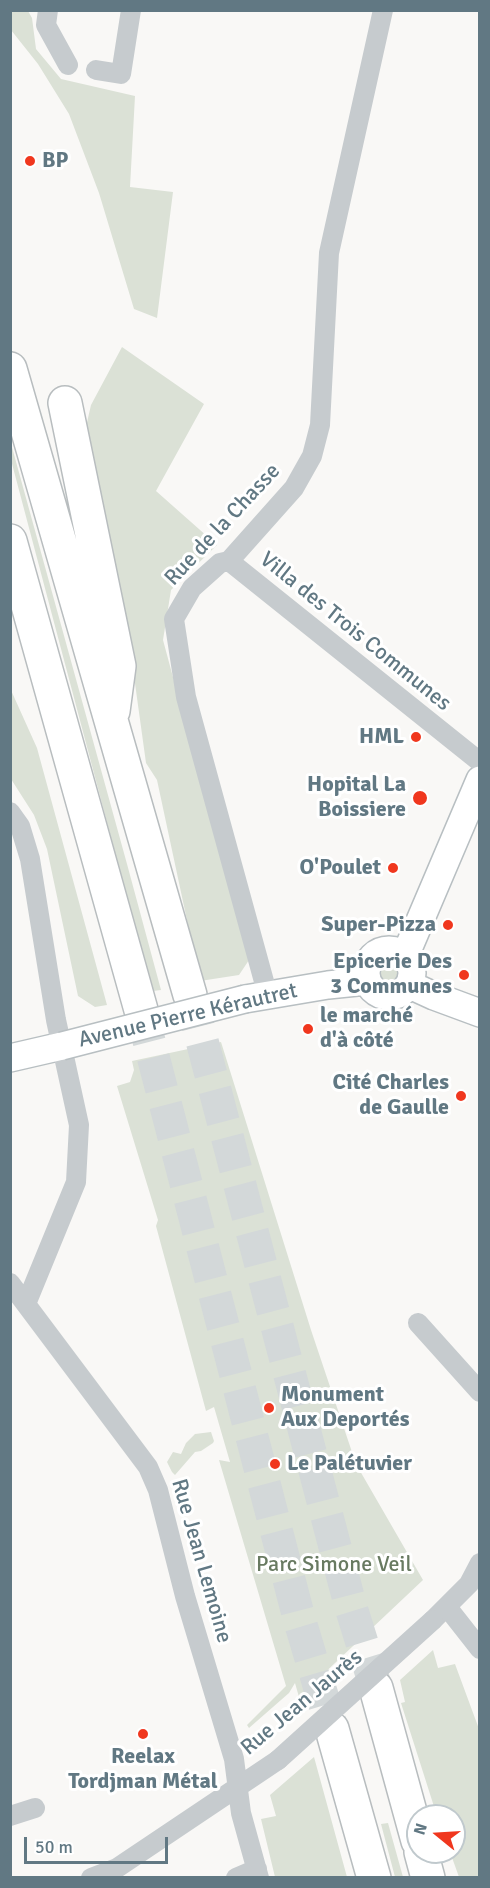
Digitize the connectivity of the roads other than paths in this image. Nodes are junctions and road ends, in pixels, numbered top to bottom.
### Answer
1 (48, 10) edge
2 (131, 10) edge
3 (383, 10) edge
4 (68, 64) dead end
5 (96, 70) dead end
6 (10, 369) edge
7 (65, 403) dead end
8 (10, 541) edge
9 (229, 561) junction
10 (111, 725) junction
11 (480, 762) edge
12 (480, 780) edge
13 (10, 812) edge
14 (405, 956) junction
15 (367, 981) junction
16 (410, 985) junction
17 (190, 995) tunnel mouth
18 (257, 998) junction
19 (141, 1010) tunnel mouth
20 (480, 1014) edge
21 (62, 1046) junction
22 (10, 1059) edge
23 (10, 1283) edge
24 (26, 1304) junction
25 (418, 1323) dead end
26 (480, 1392) edge
27 (480, 1563) edge
28 (474, 1582) edge
29 (447, 1607) junction
30 (480, 1649) edge
31 (376, 1688) tunnel mouth
32 (332, 1729) tunnel mouth
33 (238, 1787) junction
34 (408, 1804) edge
35 (35, 1808) dead end
36 (10, 1816) edge
37 (258, 1873) edge
38 (91, 1878) edge
39 (236, 1878) edge
40 (374, 1878) edge

1 - 4 street
2 - 5 street
3 - 9 street, Rue de la Chasse
6 - 10 highway
7 - 10 highway
8 - 19 highway
9 - 11 street, Villa des Trois Communes
9 - 18 street, Rue de la Chasse
10 - 17 highway
12 - 14 main road
13 - 21 street
14 - 15 main road
14 - 16 main road
15 - 16 main road
15 - 18 main road, Avenue Pierre Kérautret
16 - 20 main road
18 - 21 main road, Avenue Pierre Kérautret, bridge
21 - 22 main road, Avenue Pierre Kérautret
21 - 24 street
23 - 24 street, Rue Jean Lemoine
24 - 33 street, Rue Jean Lemoine
25 - 26 street
27 - 28 street, Rue Jean Jaurès
28 - 29 street, Rue Jean Jaurès
29 - 30 street
29 - 33 street, Rue Jean Jaurès, bridge
31 - 34 highway
32 - 40 highway
33 - 37 street, Rue Jean Lemoine
33 - 38 street, Rue Jean Jaurès
35 - 36 street
37 - 39 street

